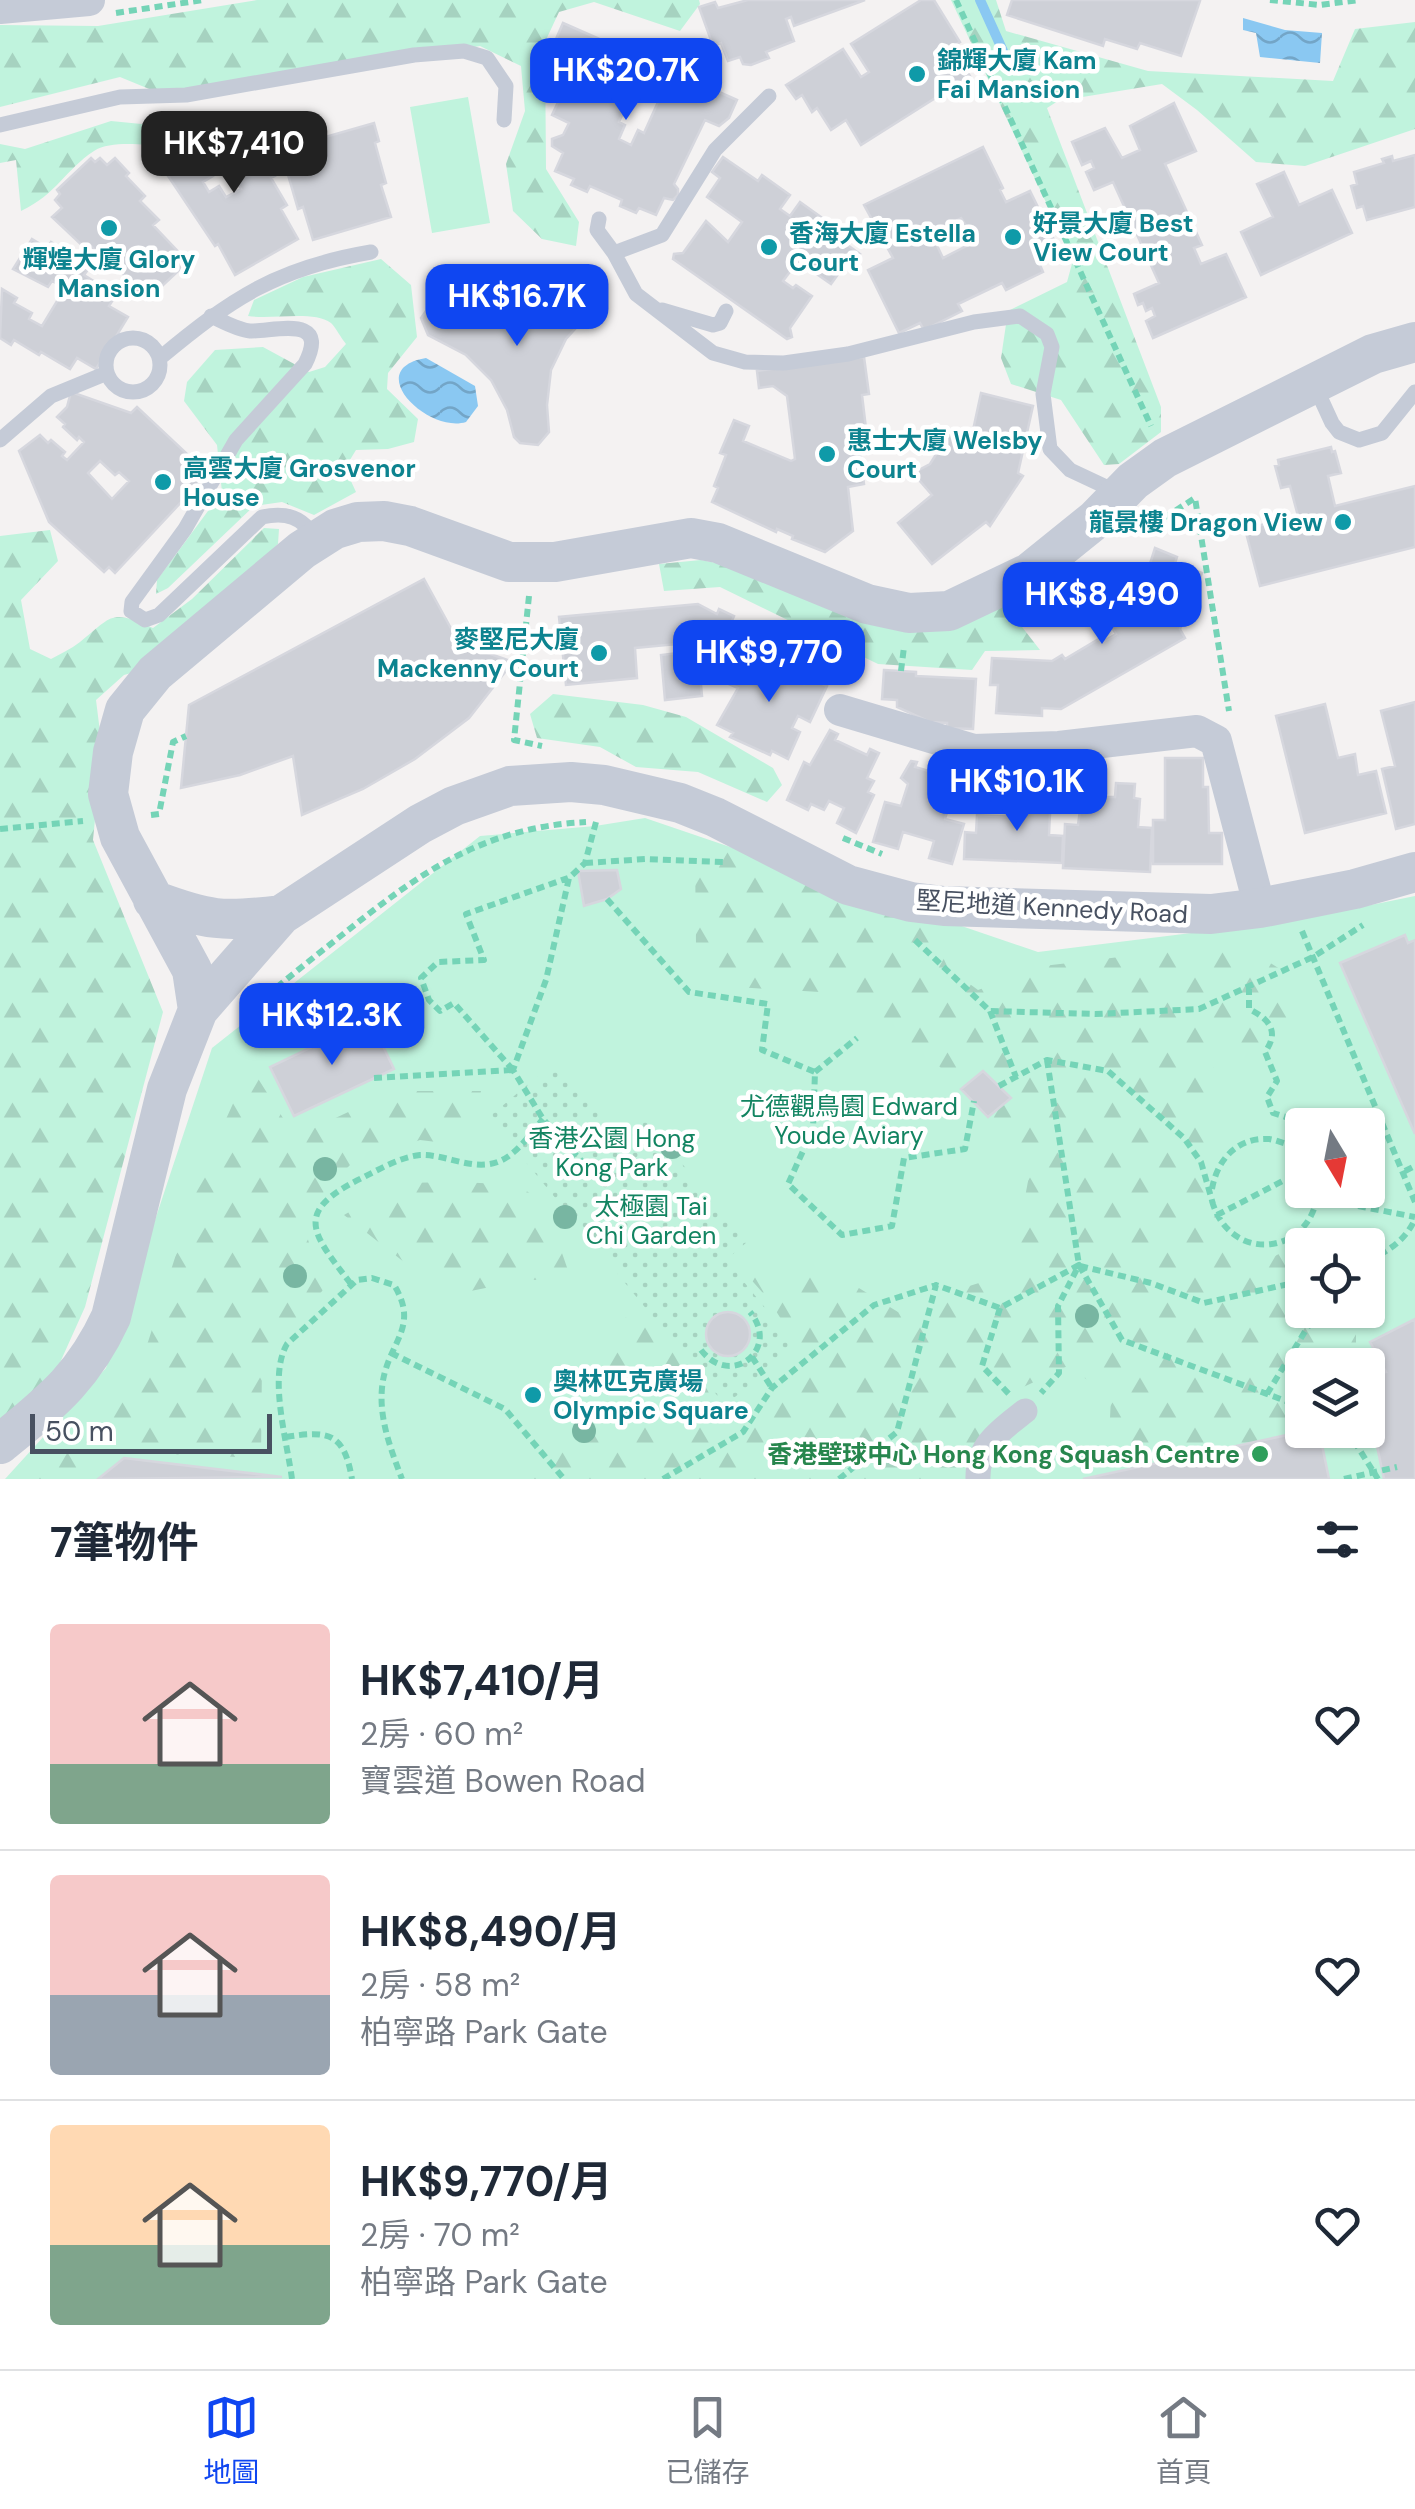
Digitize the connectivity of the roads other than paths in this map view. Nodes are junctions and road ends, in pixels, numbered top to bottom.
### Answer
1 (89, 0) edge
2 (0, 8) edge
3 (769, 96) dead end
4 (504, 120) dead end
5 (0, 125) edge
6 (599, 219) dead end
7 (371, 252) dead end
8 (614, 252) junction
9 (654, 307) junction
10 (726, 311) dead end
11 (210, 316) junction
12 (1415, 342) edge
13 (160, 358) junction
14 (107, 373) junction
15 (1313, 382) junction
16 (1415, 392) edge
17 (0, 440) edge
18 (1131, 496) junction
19 (316, 542) junction
20 (840, 710) dead end
21 (1415, 872) edge
22 (153, 900) junction
23 (1260, 908) junction
24 (280, 915) junction
25 (198, 1010) junction
26 (1025, 1411) road end
27 (0, 1444) edge
28 (978, 1479) edge

1 - 2 street
3 - 8 lane
4 - 5 lane
6 - 8 lane
7 - 11 lane
8 - 9 lane
9 - 10 lane
9 - 18 lane
11 - 13 lane
11 - 19 lane
12 - 15 street
13 - 14 lane
13 - 14 lane
14 - 17 lane
15 - 16 lane
15 - 18 street
18 - 19 street
19 - 22 street
20 - 23 street
21 - 23 street, 堅尼地道 Kennedy Road
22 - 24 street
22 - 25 street
23 - 24 street, 堅尼地道 Kennedy Road
24 - 25 street, 堅尼地道 Kennedy Road
25 - 27 street, 堅尼地道 Kennedy Road
26 - 28 street

